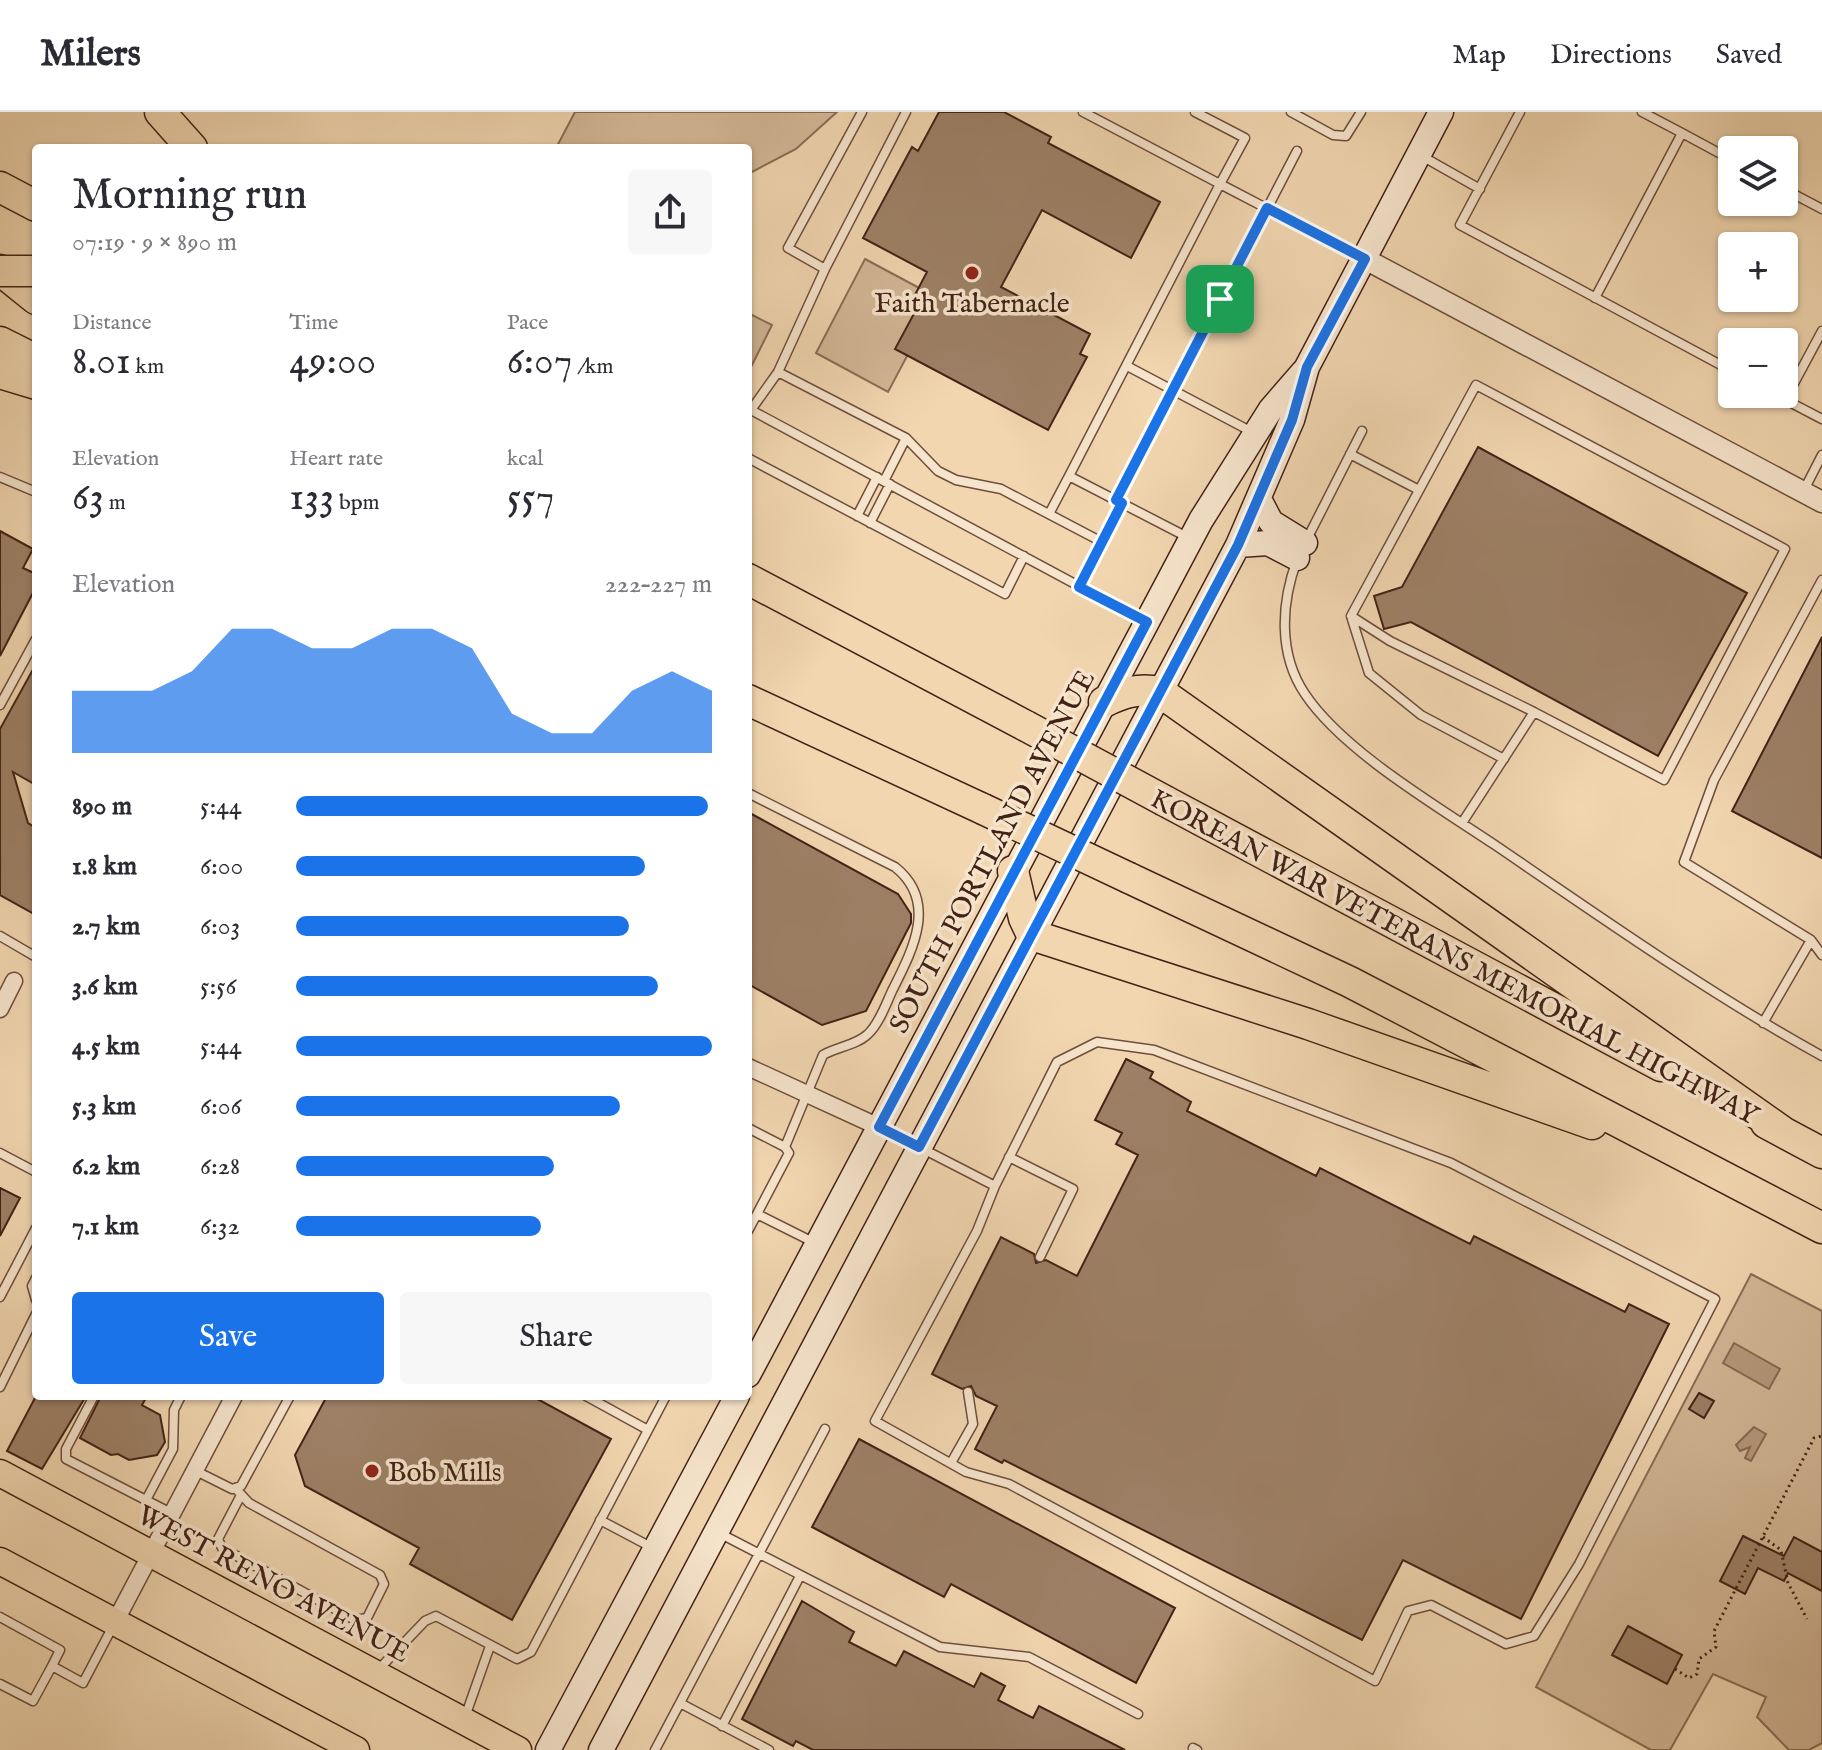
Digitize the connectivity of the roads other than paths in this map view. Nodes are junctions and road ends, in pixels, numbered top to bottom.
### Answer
1 (160, 112) edge
2 (862, 112) edge
3 (906, 112) edge
4 (1083, 112) edge
5 (1195, 112) edge
6 (1291, 112) edge
7 (1361, 112) edge
8 (1441, 112) edge
9 (1520, 112) edge
10 (1642, 112) edge
11 (1682, 133) junction
12 (188, 144) edge
13 (1297, 151) dead end
14 (1718, 152) edge
15 (1419, 155) junction
16 (1220, 184) junction
17 (0, 187) edge
18 (1480, 189) junction
19 (1798, 196) edge
20 (32, 204) edge
21 (1267, 208) junction
22 (1822, 209) edge
23 (1365, 259) junction
24 (825, 269) junction
25 (0, 270) edge
26 (32, 271) edge
27 (32, 296) edge
28 (1595, 298) junction
29 (1822, 331) edge
30 (0, 342) edge
31 (32, 358) edge
32 (1718, 364) edge
33 (1127, 366) junction
34 (1307, 367) junction
35 (778, 372) junction
36 (0, 373) edge
37 (1798, 376) edge
38 (32, 383) edge
39 (1173, 389) junction
40 (1798, 407) edge
41 (752, 408) edge
42 (752, 414) edge
43 (1822, 419) edge
44 (1362, 431) dead end
45 (1255, 433) junction
46 (906, 438) junction
47 (1350, 454) junction
48 (1822, 455) edge
49 (752, 460) edge
50 (1069, 476) junction
51 (0, 477) edge
52 (884, 481) junction
53 (32, 490) edge
54 (1419, 490) junction
55 (1803, 492) junction
56 (1259, 499) junction
57 (1119, 502) junction
58 (1822, 502) edge
59 (1049, 514) junction
60 (857, 516) junction
61 (870, 523) junction
62 (1191, 539) junction
63 (1102, 542) junction
64 (1238, 545) junction
65 (1301, 550) junction
66 (1024, 556) junction
67 (1822, 580) edge
68 (752, 581) edge
69 (1079, 587) junction
70 (1351, 616) junction
71 (1147, 622) junction
72 (32, 646) edge
73 (1160, 692) junction
74 (752, 702) edge
75 (1104, 702) junction
76 (0, 705) edge
77 (1534, 712) junction
78 (1504, 759) junction
79 (752, 795) edge
80 (1462, 823) junction
81 (1013, 871) junction
82 (1032, 935) junction
83 (0, 936) edge
84 (1811, 940) junction
85 (32, 955) edge
86 (1822, 955) edge
87 (14, 981) dead end
88 (0, 1009) edge
89 (1763, 1023) junction
90 (1822, 1056) edge
91 (752, 1069) edge
92 (805, 1093) junction
93 (879, 1127) junction
94 (752, 1130) edge
95 (1783, 1132) junction
96 (785, 1147) junction
97 (919, 1147) junction
98 (0, 1153) edge
99 (1822, 1153) edge
100 (1681, 1154) junction
101 (1009, 1157) junction
102 (32, 1170) edge
103 (995, 1186) junction
104 (757, 1214) junction
105 (752, 1223) edge
106 (1822, 1228) edge
107 (32, 1236) edge
108 (817, 1244) junction
109 (1040, 1257) dead end
110 (0, 1297) edge
111 (32, 1322) edge
112 (752, 1364) edge
113 (752, 1371) edge
114 (0, 1387) edge
115 (791, 1389) junction
116 (968, 1392) dead end
117 (92, 1400) edge
118 (179, 1400) edge
119 (232, 1400) edge
120 (288, 1400) edge
121 (593, 1400) edge
122 (664, 1400) edge
123 (735, 1400) edge
124 (825, 1429) dead end
125 (648, 1430) junction
126 (951, 1463) junction
127 (196, 1471) junction
128 (0, 1473) edge
129 (239, 1492) junction
130 (146, 1500) junction
131 (677, 1510) junction
132 (173, 1514) junction
133 (600, 1520) junction
134 (715, 1531) junction
135 (655, 1549) junction
136 (152, 1554) junction
137 (759, 1554) junction
138 (0, 1561) edge
139 (800, 1576) junction
140 (0, 1617) edge
141 (115, 1622) junction
142 (490, 1646) junction
143 (52, 1666) junction
144 (374, 1673) junction
145 (0, 1684) edge
146 (680, 1703) junction
147 (1138, 1714) dead end
148 (464, 1721) junction
149 (722, 1726) junction
150 (356, 1750) edge
151 (518, 1750) edge
152 (548, 1750) edge
153 (601, 1750) edge
154 (655, 1750) edge
155 (769, 1750) edge

1 - 12 highway
2 - 24 lane
3 - 24 lane
4 - 16 lane
5 - 16 lane
6 - 7 lane
8 - 15 main road, SOUTH PORTLAND AVENUE
9 - 18 lane
10 - 11 lane
11 - 14 lane
11 - 28 lane
13 - 21 lane
15 - 18 lane
15 - 23 main road, SOUTH PORTLAND AVENUE
16 - 21 lane
16 - 33 lane
17 - 20 highway
18 - 28 lane
19 - 22 lane
21 - 23 lane
21 - 39 lane
23 - 34 main road, SOUTH PORTLAND AVENUE
23 - 55 street
24 - 35 lane
25 - 26 highway, bridge
25 - 27 highway
28 - 32 lane
29 - 37 lane
30 - 31 highway
33 - 39 lane
33 - 50 lane
34 - 45 main road, SOUTH PORTLAND AVENUE
34 - 56 main road, SOUTH PORTLAND AVENUE
35 - 41 lane
35 - 46 lane
36 - 38 highway
39 - 45 lane
39 - 57 lane
40 - 43 lane
42 - 52 lane
44 - 47 lane
45 - 62 main road, SOUTH PORTLAND AVENUE
46 - 52 lane
46 - 59 lane
47 - 54 lane
47 - 65 lane
48 - 55 lane
49 - 60 lane
50 - 57 lane
50 - 59 lane
51 - 53 lane
52 - 60 lane
52 - 61 lane
52 - 66 lane
54 - 70 lane
54 - 77 lane
55 - 58 street
56 - 64 main road, SOUTH PORTLAND AVENUE
56 - 65 main road
57 - 62 lane
57 - 63 lane
59 - 63 lane
60 - 61 lane
61 - 66 lane
62 - 71 main road, SOUTH PORTLAND AVENUE
63 - 69 lane
64 - 65 main road
64 - 73 main road, SOUTH PORTLAND AVENUE
65 - 80 lane
66 - 69 lane
67 - 84 lane
68 - 95 highway, KOREAN WAR VETERANS MEMORIAL HIGHWAY, bridge
69 - 71 lane
70 - 77 lane
70 - 78 lane
71 - 75 main road, SOUTH PORTLAND AVENUE
72 - 76 lane
73 - 75 highway
73 - 82 main road, SOUTH PORTLAND AVENUE
73 - 95 highway
74 - 100 highway, bridge
75 - 81 main road, SOUTH PORTLAND AVENUE
77 - 78 lane
78 - 80 lane
79 - 92 lane
80 - 89 lane
81 - 82 highway
81 - 93 main road, SOUTH PORTLAND AVENUE
82 - 97 main road, SOUTH PORTLAND AVENUE
82 - 100 highway
83 - 85 lane
84 - 86 lane
84 - 89 lane
87 - 88 street
89 - 90 lane
91 - 92 street
92 - 93 street
92 - 96 lane
93 - 97 main road
93 - 108 main road, SOUTH PORTLAND AVENUE
94 - 96 lane
95 - 99 highway, KOREAN WAR VETERANS MEMORIAL HIGHWAY
96 - 104 lane
97 - 103 lane
97 - 115 main road, SOUTH PORTLAND AVENUE
98 - 102 lane
100 - 106 highway
101 - 103 lane
101 - 109 lane
101 - 126 lane
103 - 126 lane
104 - 105 lane
104 - 108 lane
107 - 110 lane
108 - 112 main road, SOUTH PORTLAND AVENUE
111 - 114 lane
113 - 115 main road
115 - 134 main road, SOUTH PORTLAND AVENUE
116 - 126 lane
117 - 130 lane
118 - 130 lane
119 - 127 street
120 - 129 lane
121 - 125 lane
122 - 125 lane
123 - 131 main road
124 - 137 lane
125 - 133 lane
127 - 129 lane
127 - 132 street
128 - 136 main road, WEST RENO AVENUE
129 - 129 lane
130 - 132 lane
131 - 134 main road
131 - 135 main road
132 - 136 street
133 - 135 lane
133 - 142 lane
134 - 137 lane
134 - 153 main road, SOUTH PORTLAND AVENUE
135 - 152 main road
136 - 141 street
136 - 144 main road, WEST RENO AVENUE
137 - 139 lane
137 - 146 lane
138 - 141 main road
139 - 147 lane
139 - 149 lane
140 - 143 lane
141 - 143 lane
141 - 150 main road
142 - 144 lane
142 - 148 lane
143 - 145 lane
144 - 148 main road, WEST RENO AVENUE
146 - 149 lane
146 - 154 lane
148 - 151 main road, WEST RENO AVENUE
149 - 155 lane

